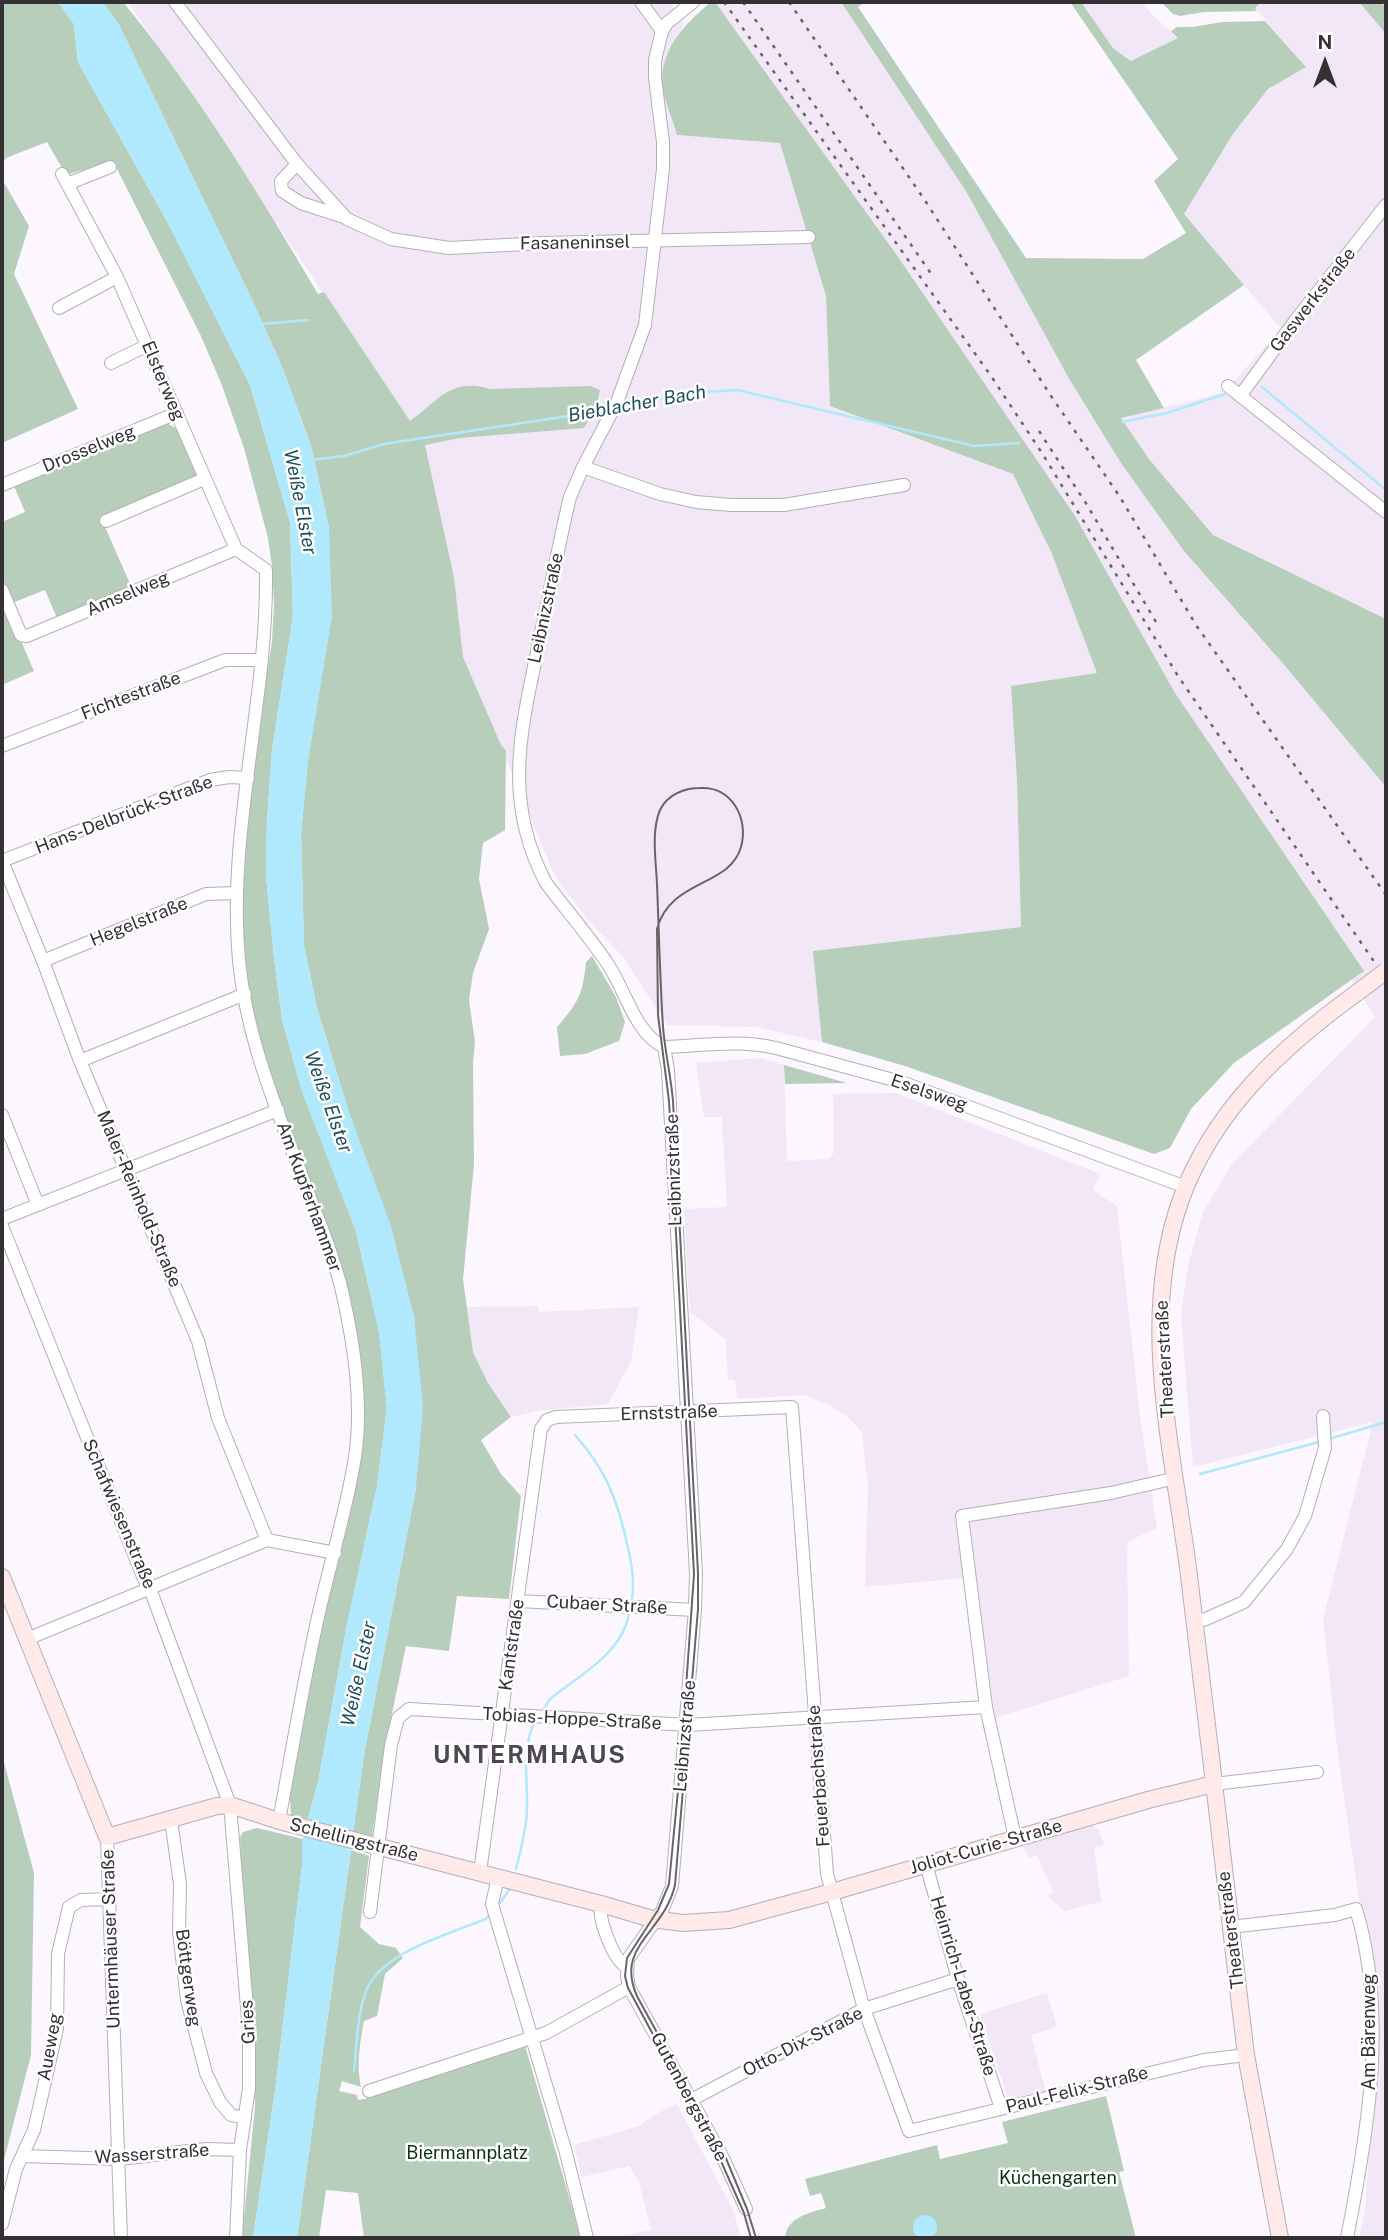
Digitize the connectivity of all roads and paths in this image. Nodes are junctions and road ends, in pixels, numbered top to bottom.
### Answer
1 (175, 2) edge
2 (641, 2) edge
3 (693, 2) edge
4 (662, 31) junction
5 (297, 164) junction
6 (110, 167) dead end
7 (1386, 205) edge
8 (347, 219) junction
9 (809, 237) dead end
10 (655, 242) junction
11 (117, 277) junction
12 (59, 308) dead end
13 (148, 345) junction
14 (111, 363) dead end
15 (1228, 386) dead end
16 (1240, 396) junction
17 (177, 413) junction
18 (583, 467) junction
19 (204, 479) junction
20 (2, 485) edge
21 (904, 485) dead end
22 (1386, 512) edge
23 (106, 521) dead end
24 (236, 549) junction
25 (2, 590) edge
26 (262, 660) junction
27 (2, 746) edge
28 (248, 778) junction
29 (2, 861) edge
30 (237, 893) junction
31 (43, 961) junction
32 (1386, 971) edge
33 (245, 994) junction
34 (664, 1047) junction
35 (80, 1060) junction
36 (278, 1110) junction
37 (2, 1115) edge
38 (127, 1169) junction
39 (1186, 1187) junction
40 (38, 1205) junction
41 (2, 1219) edge
42 (2, 1226) edge
43 (792, 1408) joint
44 (687, 1412) junction
45 (1323, 1416) dead end
46 (547, 1420) joint
47 (1176, 1478) junction
48 (267, 1540) junction
49 (335, 1553) junction
50 (2, 1577) edge
51 (149, 1588) junction
52 (518, 1601) junction
53 (695, 1610) junction
54 (1195, 1620) junction
55 (27, 1639) junction
56 (986, 1707) junction
57 (502, 1715) junction
58 (814, 1716) junction
59 (685, 1725) junction
60 (1317, 1772) dead end
61 (1214, 1784) junction
62 (230, 1805) junction
63 (171, 1820) junction
64 (284, 1823) junction
65 (107, 1837) junction
66 (1014, 1838) junction
67 (375, 1846) junction
68 (926, 1864) junction
69 (480, 1872) junction
70 (498, 1877) junction
71 (832, 1892) junction
72 (110, 1899) junction
73 (601, 1904) junction
74 (370, 1912) dead end
75 (657, 1920) junction
76 (1230, 1927) junction
77 (627, 1967) junction
78 (958, 1979) junction
79 (629, 1987) junction
80 (864, 2009) junction
81 (531, 2038) junction
82 (1246, 2055) junction
83 (369, 2091) dead end
84 (691, 2100) junction
85 (1001, 2108) junction
86 (245, 2118) junction
87 (909, 2131) joint
88 (240, 2150) junction
89 (22, 2156) junction
90 (119, 2159) junction
91 (746, 2210) dead end
92 (2, 2224) edge
93 (121, 2238) edge
94 (236, 2238) edge
95 (587, 2238) edge
96 (1280, 2238) edge
97 (1347, 2238) edge

1 - 5 street, Fasaneninsel
2 - 4 street
3 - 4 street
4 - 10 street, Leibnizstraße
5 - 8 street, Fasaneninsel
5 - 8 street, Fasaneninsel
6 - 11 street, Elsterweg
7 - 16 street, Gaswerkstraße
8 - 10 street, Fasaneninsel
9 - 10 street, Fasaneninsel
10 - 18 street, Leibnizstraße
11 - 12 street
11 - 13 street, Elsterweg
13 - 14 street
13 - 17 street, Elsterweg
15 - 16 street
16 - 22 street
17 - 19 street, Elsterweg
17 - 20 street, Drosselweg
18 - 21 street
18 - 34 street, Leibnizstraße
19 - 23 street
19 - 24 street, Elsterweg
24 - 25 street, Amselweg
24 - 26 street, Am Kupferhammer
26 - 27 street, Fichtestraße
26 - 28 street, Am Kupferhammer
28 - 29 street, Hans-Delbrück-Straße
28 - 30 street, Am Kupferhammer
29 - 31 street, Maler-Reinhold-Straße
30 - 31 street, Hegelstraße
30 - 33 street, Am Kupferhammer
31 - 35 street, Maler-Reinhold-Straße
32 - 39 main road, Theaterstraße, bridge
33 - 35 street
33 - 36 street, Am Kupferhammer
34 - 39 street, Eselsweg
34 - 44 street, Leibnizstraße
35 - 38 street, Maler-Reinhold-Straße
36 - 38 street
36 - 49 street, Am Kupferhammer
37 - 40 street
38 - 40 street
38 - 48 street, Maler-Reinhold-Straße
39 - 47 main road, Theaterstraße
40 - 41 street
42 - 51 street, Schafwiesenstraße
43 - 44 street, Ernststraße
43 - 58 street, Feuerbachstraße
44 - 46 street, Ernststraße
44 - 53 street, Leibnizstraße
45 - 54 street
46 - 52 street, Kantstraße
47 - 54 main road, Theaterstraße
47 - 56 street
48 - 49 street
48 - 51 street
49 - 64 street, Am Kupferhammer
50 - 55 main road, Untermhäuser Straße
51 - 55 street
51 - 62 street, Schafwiesenstraße
52 - 53 street, Cubaer Straße
52 - 57 street, Kantstraße
53 - 59 street, Leibnizstraße
54 - 61 main road, Theaterstraße
55 - 65 main road, Untermhäuser Straße
56 - 58 street, Tobias-Hoppe-Straße
56 - 66 street
57 - 59 street, Tobias-Hoppe-Straße
57 - 67 street, Tobias-Hoppe-Straße
57 - 69 street, Kantstraße
58 - 59 street, Tobias-Hoppe-Straße
58 - 71 street, Feuerbachstraße
59 - 75 street, Leibnizstraße
60 - 61 street, Joliot-Curie-Straße
61 - 66 main road, Joliot-Curie-Straße
61 - 76 main road, Theaterstraße
62 - 63 main road
62 - 64 main road, Schellingstraße
62 - 86 street, Gries
63 - 65 main road
63 - 86 street, Böttgerweg
64 - 67 main road, Schellingstraße
65 - 72 street, Untermhäuser Straße
66 - 68 main road, Joliot-Curie-Straße
67 - 69 main road, Schellingstraße
67 - 74 street
68 - 71 main road, Joliot-Curie-Straße
68 - 78 street, Heinrich-Laber-Straße
69 - 70 main road, Schellingstraße
70 - 73 main road, Schellingstraße
70 - 81 street
71 - 75 main road, Joliot-Curie-Straße
71 - 80 street, Feuerbachstraße
72 - 89 street, Aueweg
72 - 90 street, Untermhäuser Straße
73 - 75 main road, Joliot-Curie-Straße
73 - 77 street
75 - 77 street, Leibnizstraße
76 - 82 main road, Theaterstraße
76 - 97 street, Am Bärenweg
77 - 79 street
78 - 80 street, Otto-Dix-Straße
78 - 85 street, Heinrich-Laber-Straße
79 - 81 street
79 - 84 street, Gutenbergstraße
80 - 84 street, Otto-Dix-Straße
80 - 87 street, Feuerbachstraße
81 - 83 street
81 - 95 street
82 - 85 street, Paul-Felix-Straße
82 - 96 main road, Theaterstraße
84 - 91 street, Gutenbergstraße
85 - 87 street, Paul-Felix-Straße
86 - 88 street, Gries
88 - 90 street, Wasserstraße
88 - 94 street, Gries
89 - 90 street, Wasserstraße
89 - 92 street, Aueweg
90 - 93 street, Untermhäuser Straße

